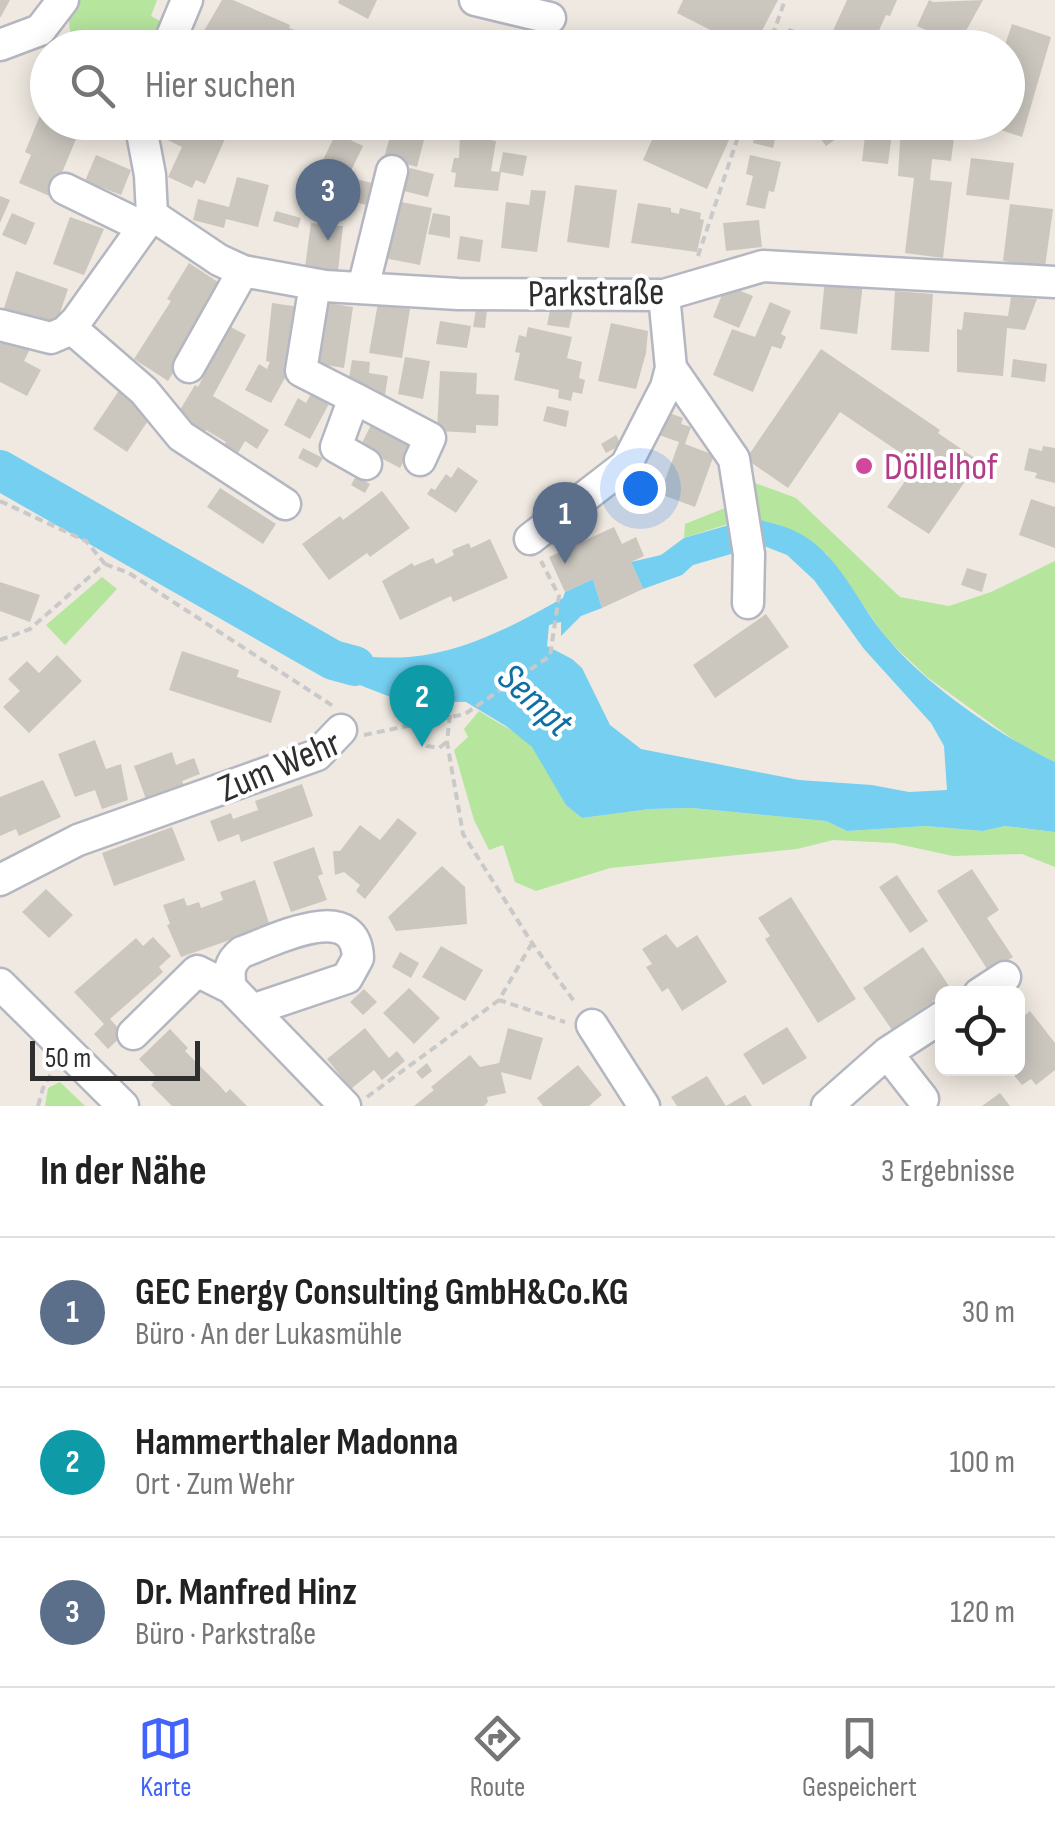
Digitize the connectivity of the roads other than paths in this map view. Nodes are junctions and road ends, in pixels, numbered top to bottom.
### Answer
1 (63, 0) edge
2 (186, 0) edge
3 (475, 0) edge
4 (550, 18) dead end
5 (54, 30) edge
6 (174, 30) edge
7 (30, 41) edge
8 (0, 45) edge
9 (143, 140) edge
10 (392, 172) dead end
11 (65, 188) dead end
12 (148, 221) junction
13 (243, 272) junction
14 (1055, 282) edge
15 (315, 284) junction
16 (363, 288) junction
17 (676, 292) junction
18 (0, 325) edge
19 (70, 327) junction
20 (189, 367) dead end
21 (671, 368) junction
22 (354, 398) junction
23 (420, 460) dead end
24 (366, 464) dead end
25 (285, 504) dead end
26 (530, 539) road end
27 (748, 603) dead end
28 (341, 730) road end
29 (0, 880) edge
30 (0, 984) edge
31 (935, 1022) edge
32 (592, 1025) road end
33 (133, 1034) dead end
34 (886, 1053) junction
35 (924, 1100) dead end
36 (123, 1106) edge
37 (345, 1106) edge
38 (644, 1106) edge
39 (827, 1106) edge

1 - 5 street
2 - 6 street
3 - 4 street
7 - 8 street
9 - 12 street
10 - 16 street
11 - 12 street, Parkstraße
12 - 13 street, Parkstraße
12 - 19 street
13 - 15 street, Parkstraße
13 - 20 street
14 - 17 street, Parkstraße
15 - 16 street, Parkstraße
15 - 22 street
16 - 17 street, Parkstraße
17 - 21 street
18 - 19 street
19 - 25 street
21 - 26 street
21 - 27 street
22 - 23 street
22 - 24 street
28 - 29 street, Zum Wehr
30 - 36 street
31 - 34 street
32 - 38 street
33 - 37 street
34 - 35 street
34 - 39 street

